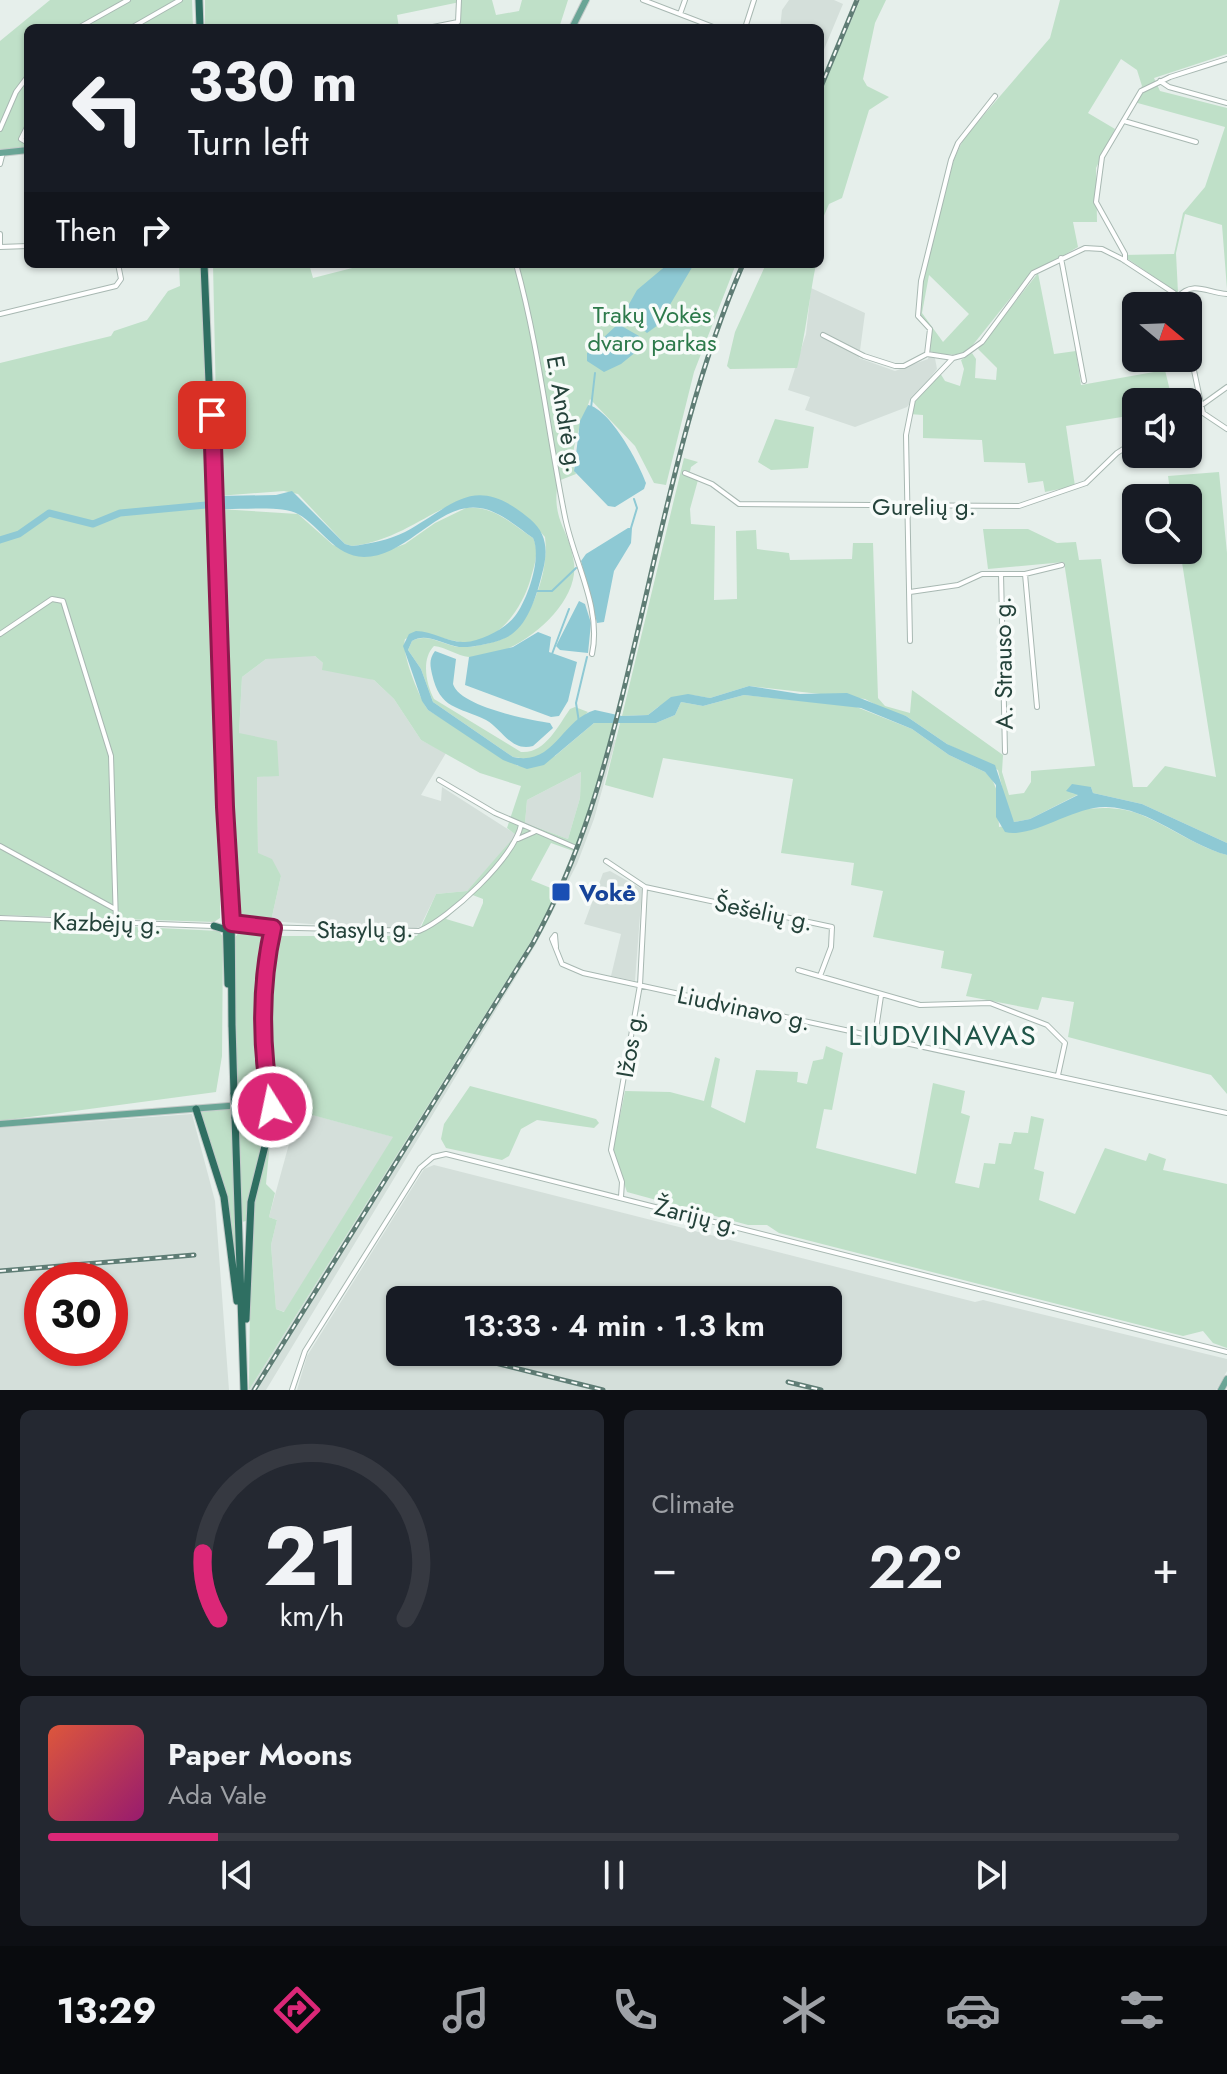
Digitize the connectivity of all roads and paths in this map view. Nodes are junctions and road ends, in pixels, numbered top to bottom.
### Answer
1 (128, 0) edge
2 (180, 0) edge
3 (198, 0) edge
4 (459, 0) edge
5 (586, 0) edge
6 (643, 0) edge
7 (685, 0) edge
8 (754, 0) edge
9 (680, 14) junction
10 (85, 24) edge
11 (138, 24) edge
12 (199, 24) edge
13 (456, 24) edge
14 (574, 24) edge
15 (706, 24) edge
16 (746, 24) edge
17 (1227, 59) edge
18 (24, 81) edge
19 (1160, 81) junction
20 (995, 96) dead end
21 (1227, 103) edge
22 (1124, 121) junction
23 (0, 129) edge
24 (1196, 142) dead end
25 (24, 150) edge
26 (2, 153) edge
27 (0, 164) edge
28 (0, 234) edge
29 (24, 246) edge
30 (0, 247) edge
31 (1061, 258) junction
32 (1125, 261) junction
33 (119, 268) edge
34 (206, 268) edge
35 (517, 268) edge
36 (1171, 292) edge
37 (1182, 292) edge
38 (1227, 294) edge
39 (0, 314) edge
40 (823, 335) dead end
41 (927, 354) junction
42 (943, 357) junction
43 (953, 358) junction
44 (945, 365) junction
45 (1084, 381) dead end
46 (1227, 387) edge
47 (1202, 408) edge
48 (1202, 410) edge
49 (1227, 429) edge
50 (1122, 450) edge
51 (685, 473) dead end
52 (907, 506) junction
53 (1062, 565) dead end
54 (1001, 574) junction
55 (1025, 574) junction
56 (910, 592) junction
57 (0, 634) edge
58 (910, 641) dead end
59 (592, 654) dead end
60 (1037, 707) dead end
61 (1005, 752) dead end
62 (439, 780) dead end
63 (521, 825) junction
64 (536, 832) junction
65 (518, 839) junction
66 (0, 846) edge
67 (574, 847) dead end
68 (606, 861) dead end
69 (645, 887) junction
70 (115, 909) junction
71 (0, 918) edge
72 (116, 923) junction
73 (214, 926) joint
74 (230, 927) junction
75 (257, 927) joint
76 (273, 928) junction
77 (556, 947) dead end
78 (798, 970) dead end
79 (820, 976) junction
80 (640, 985) junction
81 (881, 996) junction
82 (875, 1036) junction
83 (1058, 1076) junction
84 (196, 1109) junction
85 (269, 1109) junction
86 (1227, 1113) edge
87 (0, 1124) edge
88 (621, 1197) junction
89 (242, 1335) junction
90 (243, 1345) junction
91 (1227, 1352) edge
92 (1227, 1379) edge
93 (244, 1390) edge
94 (292, 1390) edge
95 (1221, 1390) edge

1 - 10 street
2 - 11 street
3 - 12 highway
4 - 13 street
5 - 14 main road
6 - 9 street
7 - 9 street
8 - 16 street
9 - 15 street
17 - 19 street
18 - 23 street
19 - 21 street
19 - 22 street
20 - 41 street
22 - 24 street
22 - 32 street
25 - 26 main road
26 - 27 street
28 - 30 street
29 - 30 street
31 - 32 street
31 - 43 street
31 - 45 street
32 - 36 street
33 - 39 street
34 - 74 highway
35 - 59 street, E. Andrė g.
37 - 38 street
40 - 41 street
41 - 42 street
42 - 43 street
42 - 44 street
43 - 44 street
44 - 52 street
46 - 47 street
48 - 49 street
50 - 52 street, Gurelių g.
51 - 52 street, Gurelių g.
52 - 56 street
53 - 55 street
54 - 55 street
54 - 56 street
54 - 61 street, A. Strauso g.
55 - 60 street
56 - 58 street
57 - 70 street
62 - 63 street
63 - 64 street
63 - 65 street
64 - 65 street
64 - 67 street
65 - 76 street, Stasylų g.
66 - 70 street
68 - 69 street
69 - 79 street, Šešėlių g.
69 - 80 street, Ižos g.
70 - 72 street
71 - 72 street, Kazbėjų g.
72 - 73 street, Kazbėjų g.
73 - 74 highway
74 - 75 highway
74 - 89 highway, bridge
75 - 76 street, Stasylų g.
76 - 85 street
77 - 80 street, Liudvinavo g.
78 - 79 street
79 - 81 street
80 - 82 street, Liudvinavo g.
80 - 88 street, Ižos g.
81 - 82 street
81 - 83 street
82 - 83 street, Liudvinavo g.
83 - 86 street, Liudvinavo g.
84 - 85 main road
84 - 87 main road
84 - 89 highway
85 - 90 highway
88 - 91 street, Žarijų g.
88 - 94 street, Žarijų g.
89 - 90 highway
90 - 93 highway
92 - 95 main road

